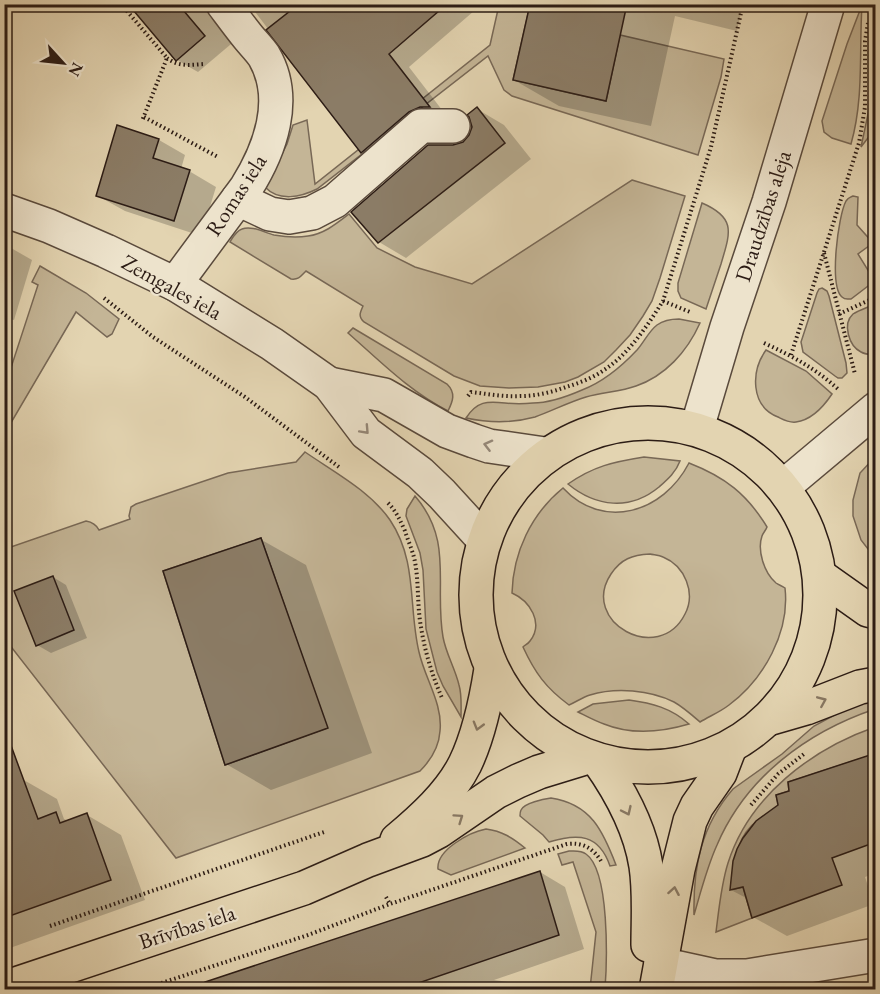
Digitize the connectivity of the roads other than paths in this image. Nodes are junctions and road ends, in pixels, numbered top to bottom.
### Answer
1 (223, 4) edge
2 (828, 4) edge
3 (453, 126) dead end
4 (238, 199) junction
5 (4, 210) edge
6 (175, 284) junction
7 (329, 384) junction
8 (871, 413) edge
9 (697, 428) junction
10 (545, 454) junction
11 (783, 487) junction
12 (483, 539) junction
13 (820, 576) junction
14 (876, 612) edge
15 (491, 669) junction
16 (876, 684) edge
17 (768, 719) junction
18 (730, 747) junction
19 (593, 759) junction
20 (368, 860) junction
21 (876, 956) edge
22 (654, 981) edge
23 (4, 988) edge

1 - 4 street, Romas iela
2 - 9 street, Draudzības aleja
3 - 4 street
4 - 6 street, Romas iela
5 - 6 street, Zemgales iela
6 - 7 street, Zemgales iela
10 -> 7 street
7 -> 12 street
8 - 11 street
9 - 10 main road
9 - 11 main road
10 - 12 main road
11 - 13 main road
12 - 15 main road
13 - 14 main road
13 - 17 main road
15 - 19 main road
15 -> 20 main road
17 -> 16 main road
17 - 18 main road
18 - 19 main road
22 -> 18 main road
20 -> 19 main road
19 -> 22 main road
20 - 23 main road, Brīvības iela
21 - 22 street

